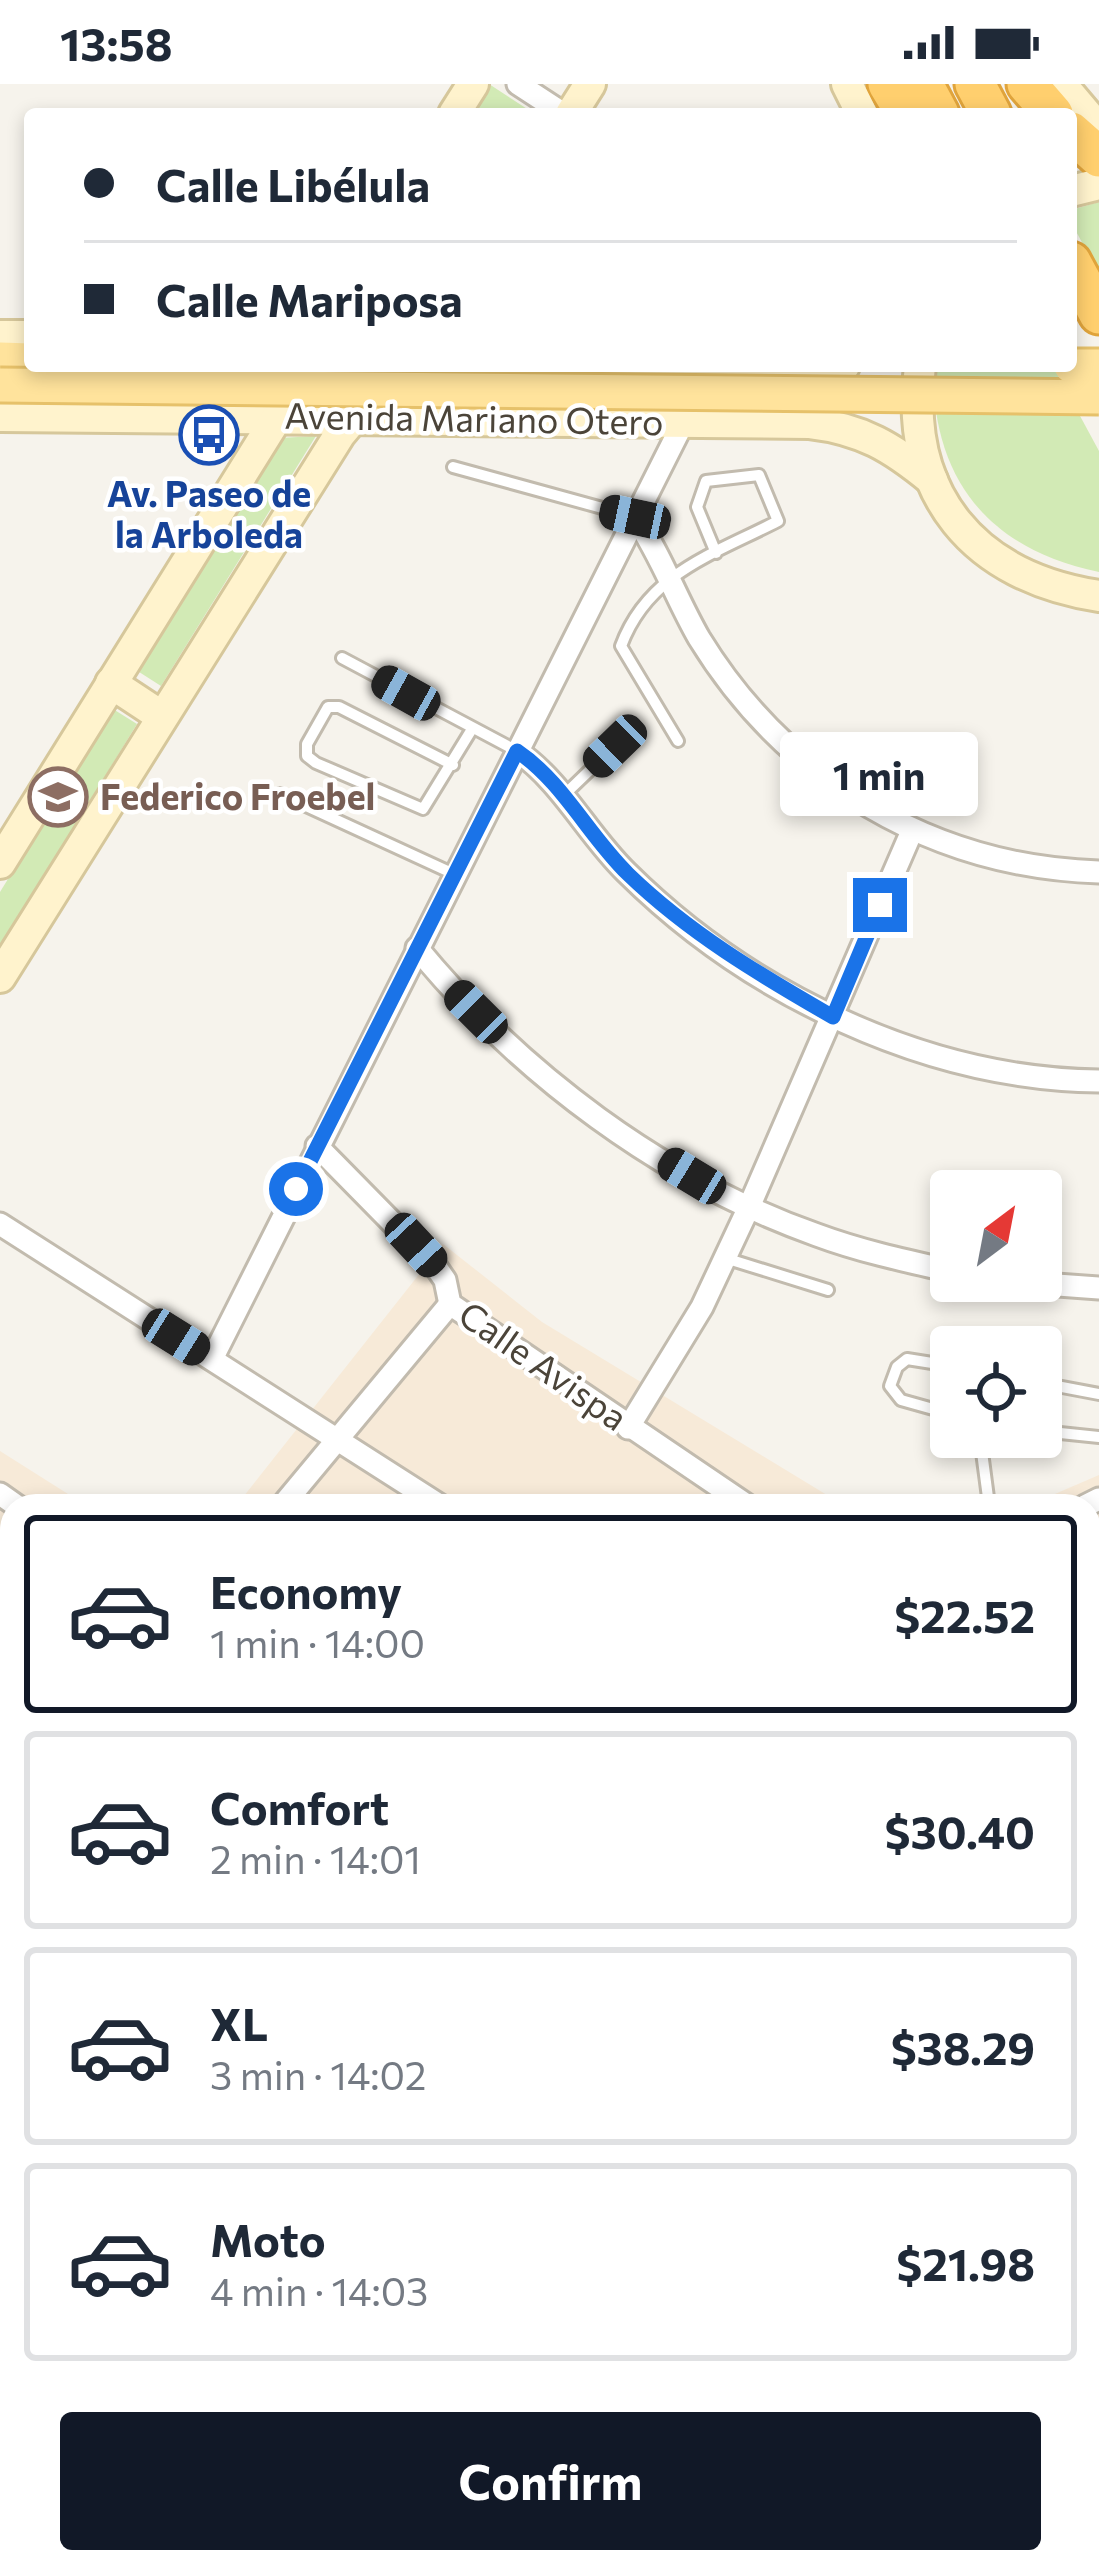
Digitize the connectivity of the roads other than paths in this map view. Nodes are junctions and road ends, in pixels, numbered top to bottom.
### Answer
1 (518, 84) edge
2 (1027, 84) edge
3 (558, 108) edge
4 (1064, 108) edge
5 (1081, 119) edge
6 (1099, 158) edge
7 (1077, 273) edge
8 (1099, 314) edge
9 (305, 372) edge
10 (391, 372) edge
11 (919, 372) edge
12 (1075, 372) edge
13 (0, 385) edge
14 (1099, 397) edge
15 (1099, 415) edge
16 (0, 416) edge
17 (276, 417) junction
18 (352, 417) junction
19 (684, 421) junction
20 (453, 467) dead end
21 (932, 480) junction
22 (635, 517) junction
23 (716, 553) junction
24 (1018, 574) junction
25 (669, 578) junction
26 (1099, 596) edge
27 (1099, 612) edge
28 (342, 658) dead end
29 (111, 682) junction
30 (161, 716) junction
31 (472, 729) junction
32 (678, 741) dead end
33 (615, 746) dead end
34 (517, 751) junction
35 (453, 765) junction
36 (280, 794) dead end
37 (563, 796) junction
38 (912, 831) junction
39 (0, 863) edge
40 (1099, 872) edge
41 (454, 874) junction
42 (417, 948) junction
43 (0, 977) edge
44 (833, 1017) junction
45 (1099, 1081) edge
46 (317, 1146) junction
47 (749, 1207) junction
48 (0, 1223) edge
49 (725, 1258) junction
50 (930, 1265) edge
51 (1062, 1285) edge
52 (1099, 1288) edge
53 (828, 1290) dead end
54 (450, 1304) junction
55 (212, 1359) junction
56 (930, 1363) edge
57 (1062, 1387) edge
58 (1099, 1394) edge
59 (930, 1408) edge
60 (628, 1428) junction
61 (1062, 1433) edge
62 (1099, 1437) edge
63 (337, 1439) junction
64 (983, 1458) edge
65 (292, 1494) edge
66 (422, 1494) edge
67 (730, 1494) edge
68 (988, 1494) edge

1 - 3 street
2 - 4 highway
5 - 6 highway
7 - 8 highway
9 - 17 main road
10 - 18 main road
11 - 21 main road
12 - 15 highway
13 - 14 main road, Avenida Mariano Otero, bridge
16 - 17 main road, Avenida Mariano Otero
17 - 18 main road, Avenida Mariano Otero
17 - 29 main road
18 - 19 main road, Avenida Mariano Otero
18 - 30 main road
19 - 21 main road, Avenida Mariano Otero
19 - 22 street
20 - 22 lane
21 - 24 main road
22 - 25 street
22 - 34 street
23 - 23 lane
23 - 25 lane
24 - 26 main road
24 - 27 main road
25 - 32 lane
25 - 38 street
28 - 31 lane
29 - 30 main road
29 - 39 main road
30 - 43 main road
31 - 34 lane
31 - 35 lane
33 - 37 lane
34 - 37 street
34 - 41 street
35 - 35 lane
36 - 41 lane
37 - 44 street
38 - 40 street
38 - 44 street
41 - 42 street
42 - 46 street
42 - 47 street
44 - 45 street
44 - 47 street
46 - 54 street, Calle Avispa
46 - 55 street
47 - 49 street
47 - 50 street
48 - 55 street
49 - 53 lane
49 - 60 street
51 - 52 street
54 - 60 street, Calle Avispa
54 - 63 street
55 - 63 street
56 - 59 lane
57 - 58 lane
60 - 67 street, Calle Avispa
61 - 62 lane
63 - 65 street
63 - 66 street
64 - 68 lane

